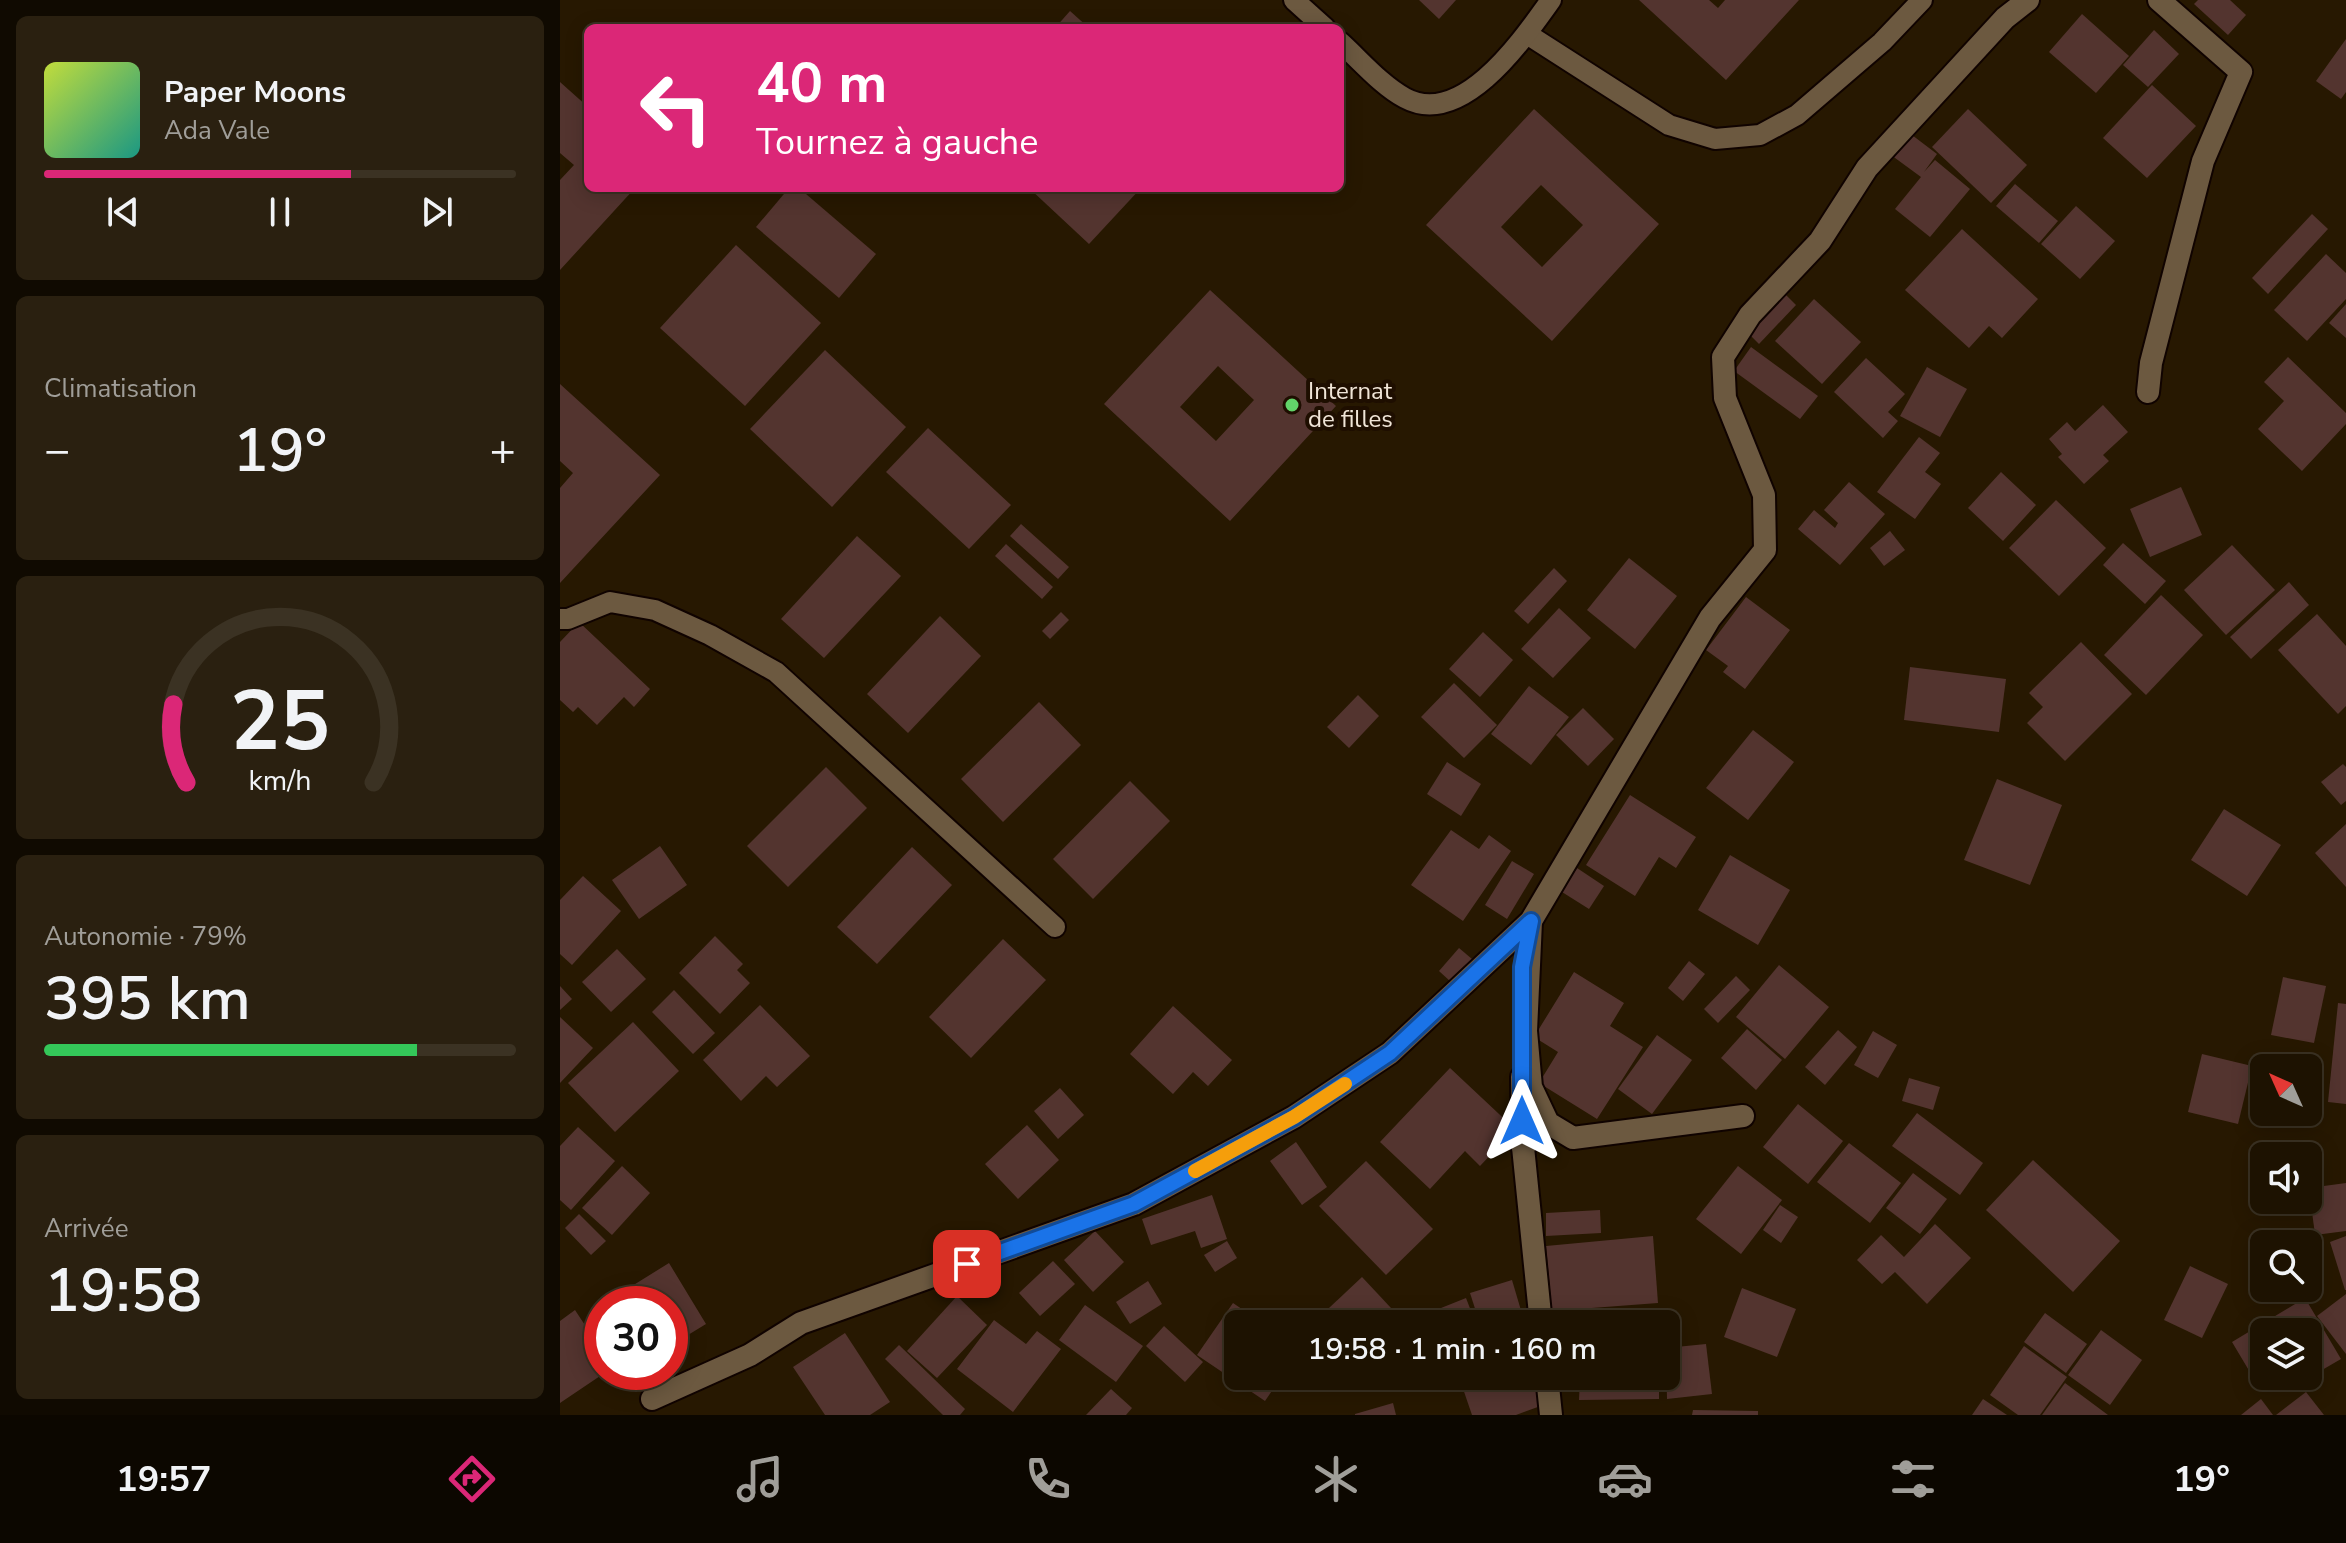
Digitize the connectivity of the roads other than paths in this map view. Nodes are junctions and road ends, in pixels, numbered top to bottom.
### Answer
1 (1294, 0) edge
2 (1551, 0) edge
3 (1922, 0) edge
4 (2028, 0) edge
5 (2159, 0) edge
6 (1321, 24) edge
7 (1527, 34) junction
8 (1344, 45) edge
9 (2148, 392) dead end
10 (560, 619) edge
11 (1531, 921) junction
12 (1055, 927) dead end
13 (1743, 1116) dead end
14 (1548, 1123) junction
15 (1523, 1147) junction
16 (1540, 1310) edge
17 (1548, 1390) edge
18 (652, 1399) dead end
19 (1551, 1415) edge

1 - 6 lane
2 - 7 lane
3 - 7 lane
4 - 11 street
5 - 9 street
7 - 8 lane
10 - 12 lane
11 - 14 street
11 - 15 street
11 - 18 street
13 - 14 street
14 - 15 street
15 - 16 street
17 - 19 street

